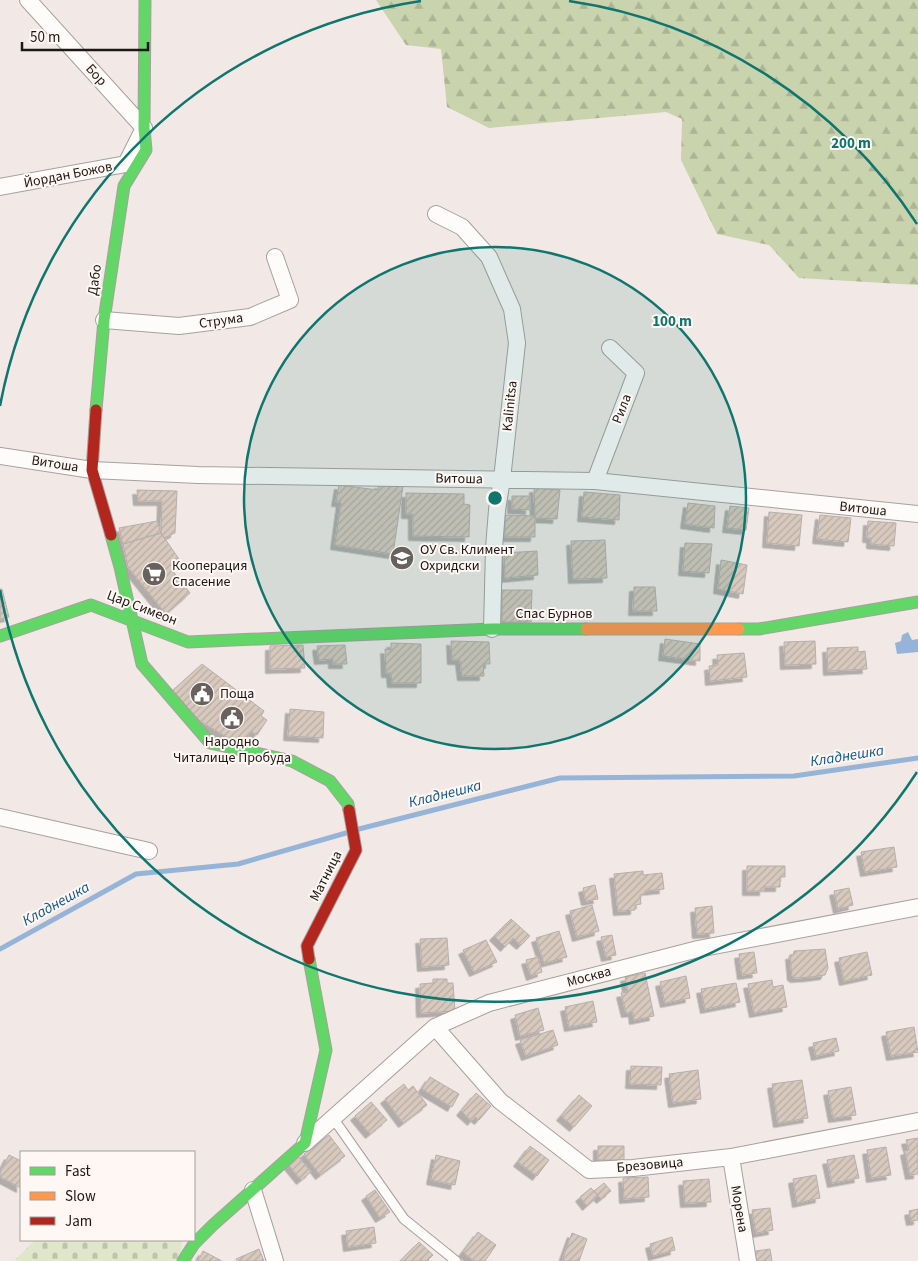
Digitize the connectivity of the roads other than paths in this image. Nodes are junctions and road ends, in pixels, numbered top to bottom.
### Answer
1 (28, 0) edge
2 (145, 0) edge
3 (144, 128) junction
4 (0, 187) edge
5 (436, 214) dead end
6 (275, 257) dead end
7 (104, 320) junction
8 (610, 348) dead end
9 (0, 456) edge
10 (92, 470) junction
11 (502, 479) junction
12 (595, 481) junction
13 (918, 514) edge
14 (120, 567) joint
15 (918, 602) edge
16 (132, 621) junction
17 (492, 629) junction
18 (0, 636) edge
19 (188, 642) joint
20 (0, 817) edge
21 (149, 851) dead end
22 (918, 907) edge
23 (436, 1027) junction
24 (334, 1118) junction
25 (918, 1121) edge
26 (305, 1143) junction
27 (731, 1157) junction
28 (253, 1190) junction
29 (182, 1261) edge
30 (275, 1261) edge
31 (456, 1261) edge
32 (748, 1261) edge

1 - 3 street, Бор
2 - 3 street, Дабо
3 - 4 street, Йордан Божов
3 - 7 street, Дабо
5 - 11 street, Kalinitsa
6 - 7 street, Струма
7 - 10 street, Дабо
8 - 12 street, Рила
9 - 10 street, Витоша
10 - 11 street, Витоша
10 - 14 street, Дабо
11 - 12 street, Витоша
11 - 17 street, Kalinitsa
12 - 13 street, Витоша
14 - 16 street, Матница
15 - 17 street, Спас Бурнов
16 - 18 street, Цар Симеон
16 - 19 street, Цар Симеон
16 - 26 street, Матница
17 - 19 street, Спас Бурнов
20 - 21 street
22 - 23 street, Москва
23 - 24 street, Москва
23 - 27 street, Брезовица
24 - 26 street, Москва
24 - 31 lane
25 - 27 street, Брезовица
26 - 28 street
27 - 32 street, Морена
28 - 29 street
28 - 30 street

